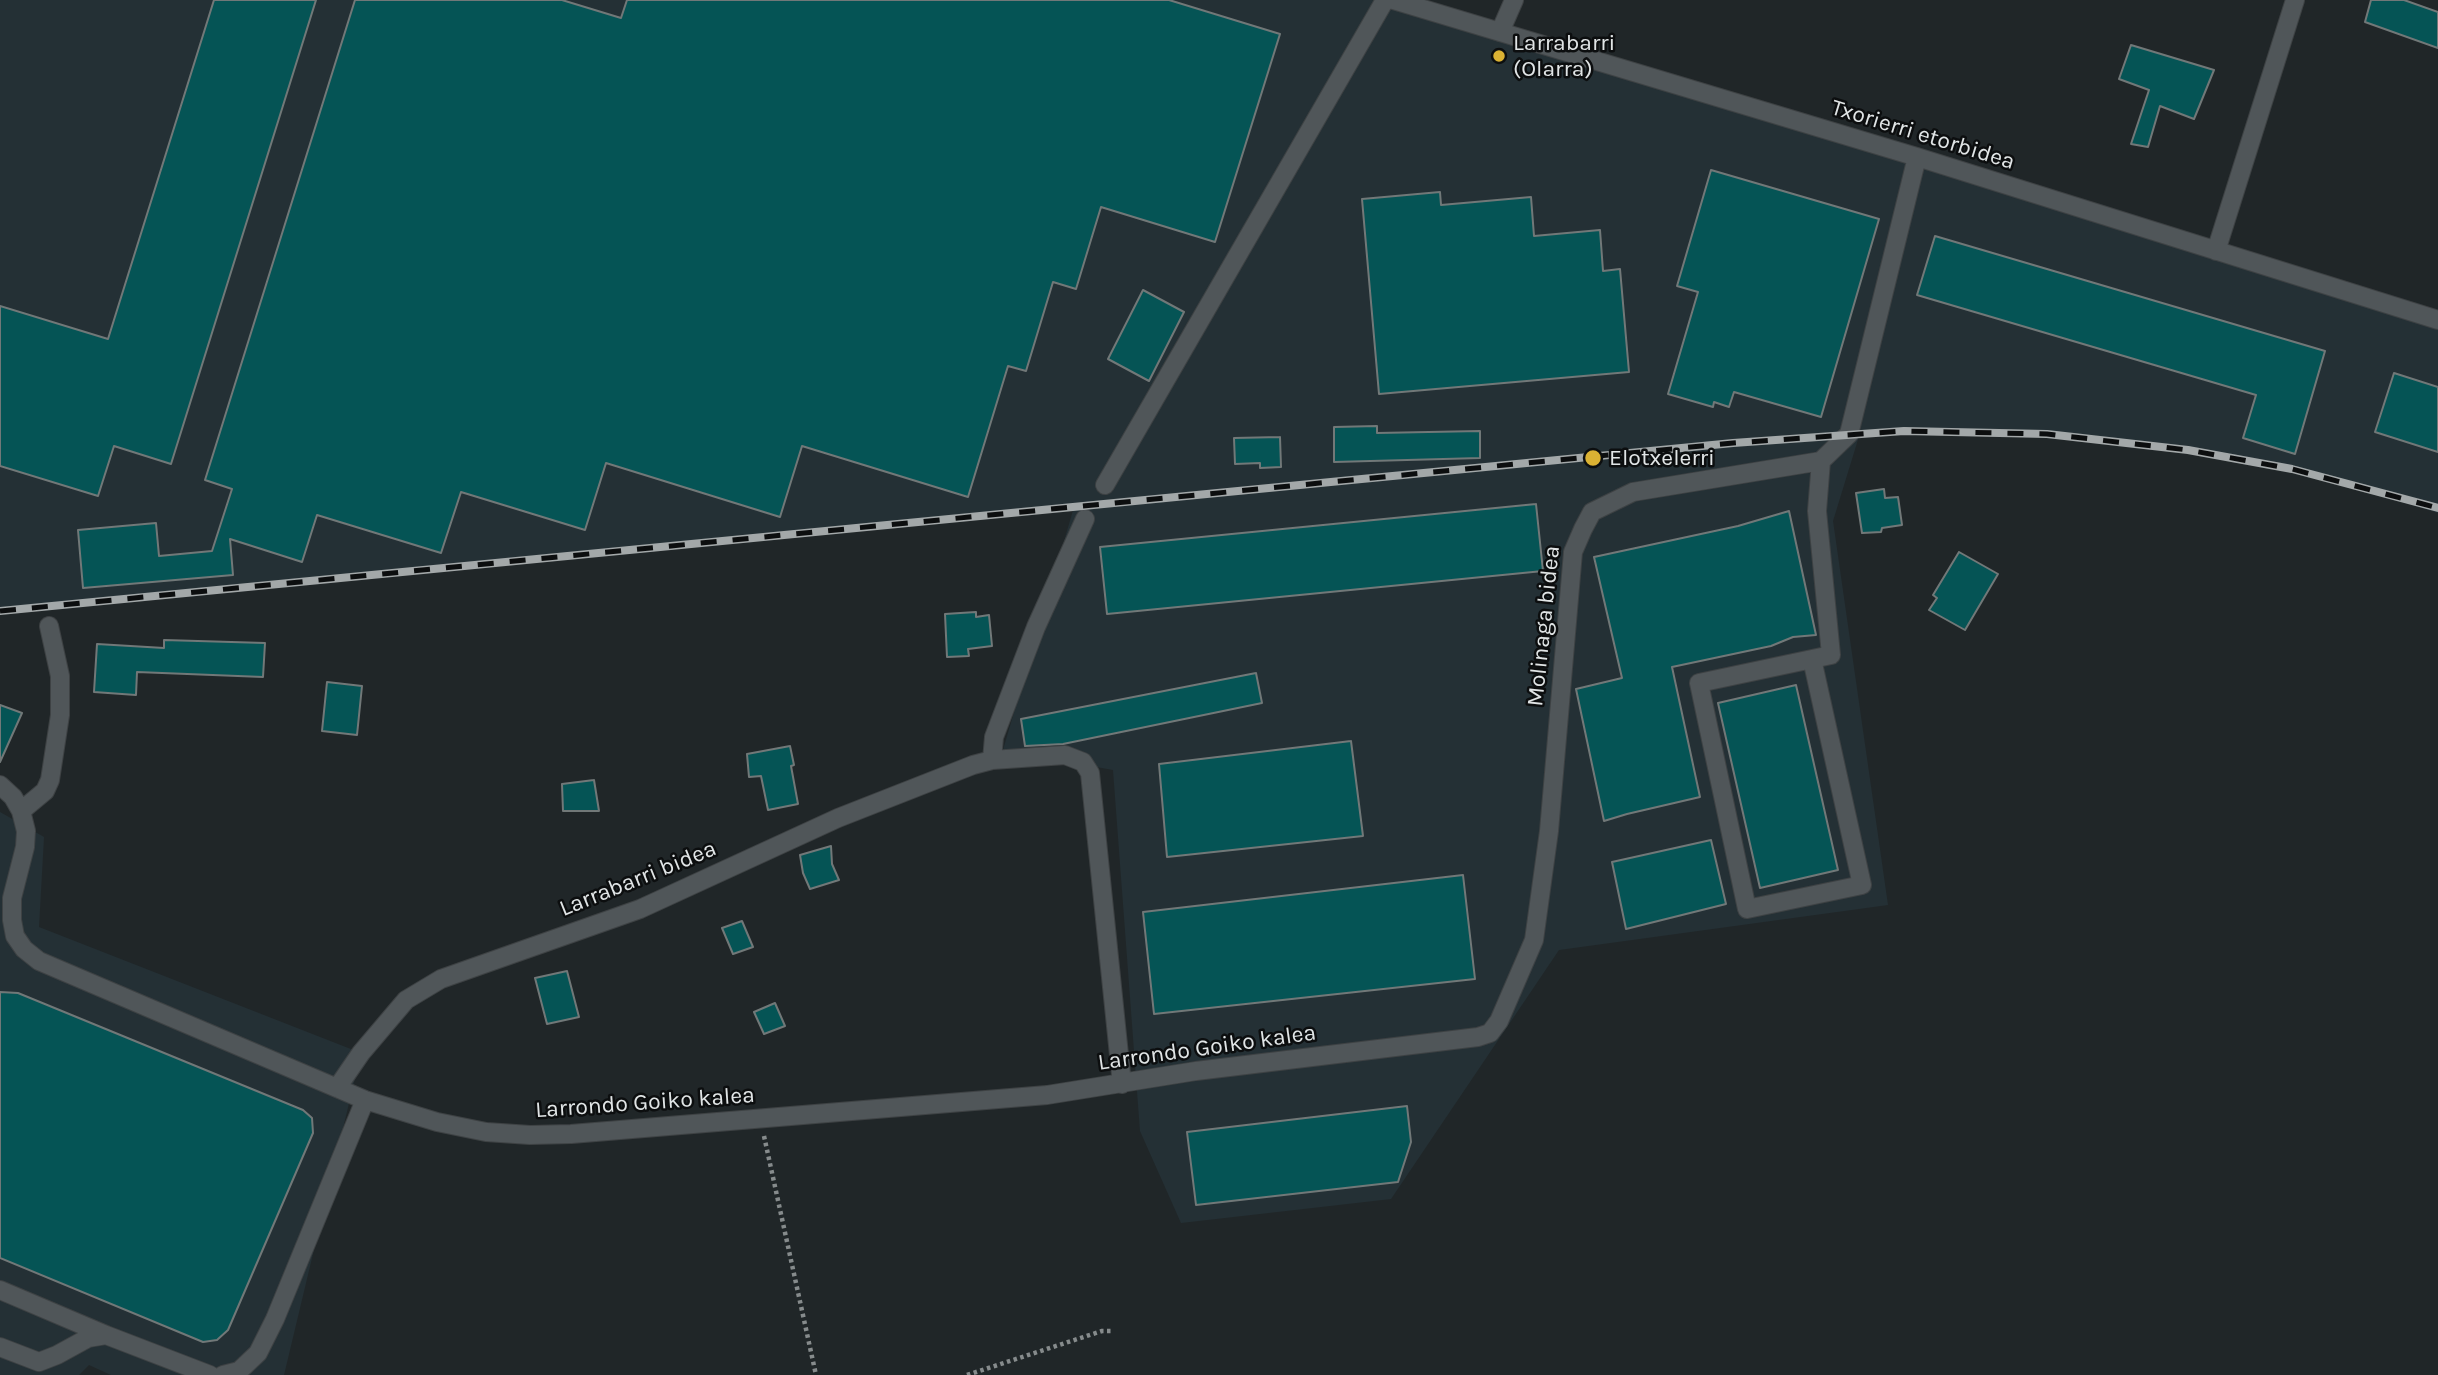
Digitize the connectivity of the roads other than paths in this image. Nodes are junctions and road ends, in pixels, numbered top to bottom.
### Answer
1 (1385, 0) edge
2 (1393, 0) edge
3 (1514, 0) edge
4 (2295, 0) edge
5 (1500, 32) junction
6 (1917, 158) junction
7 (2217, 251) junction
8 (2438, 320) edge
9 (1821, 461) junction
10 (1105, 485) dead end
11 (1085, 519) dead end
12 (49, 626) dead end
13 (1812, 659) junction
14 (992, 760) junction
15 (0, 785) edge
16 (21, 811) junction
17 (15, 936) junction
18 (0, 947) edge
19 (1478, 1037) joint
20 (1122, 1084) junction
21 (337, 1088) junction
22 (365, 1100) junction
23 (0, 1290) edge
24 (106, 1335) junction
25 (0, 1347) edge
26 (36, 1368) edge
27 (211, 1375) edge
28 (223, 1375) edge

1 - 10 street
2 - 5 street, Txorierri etorbidea
3 - 5 street
4 - 7 street
5 - 6 street, Txorierri etorbidea
6 - 7 street, Txorierri etorbidea
6 - 9 street
7 - 8 street, Txorierri etorbidea
9 - 13 street
9 - 19 street, Molinaga bidea
11 - 14 street
12 - 16 street
13 - 13 street
14 - 20 street, Larrabarri bidea
14 - 21 street, Larrabarri bidea
15 - 16 street
16 - 17 street
17 - 18 street
17 - 21 street, Larrondo Goiko kalea
19 - 20 street, Larrondo Goiko kalea
20 - 22 street, Larrondo Goiko kalea
21 - 22 street, Larrondo Goiko kalea
22 - 28 street
23 - 24 street
24 - 26 street
24 - 27 street
25 - 26 street

